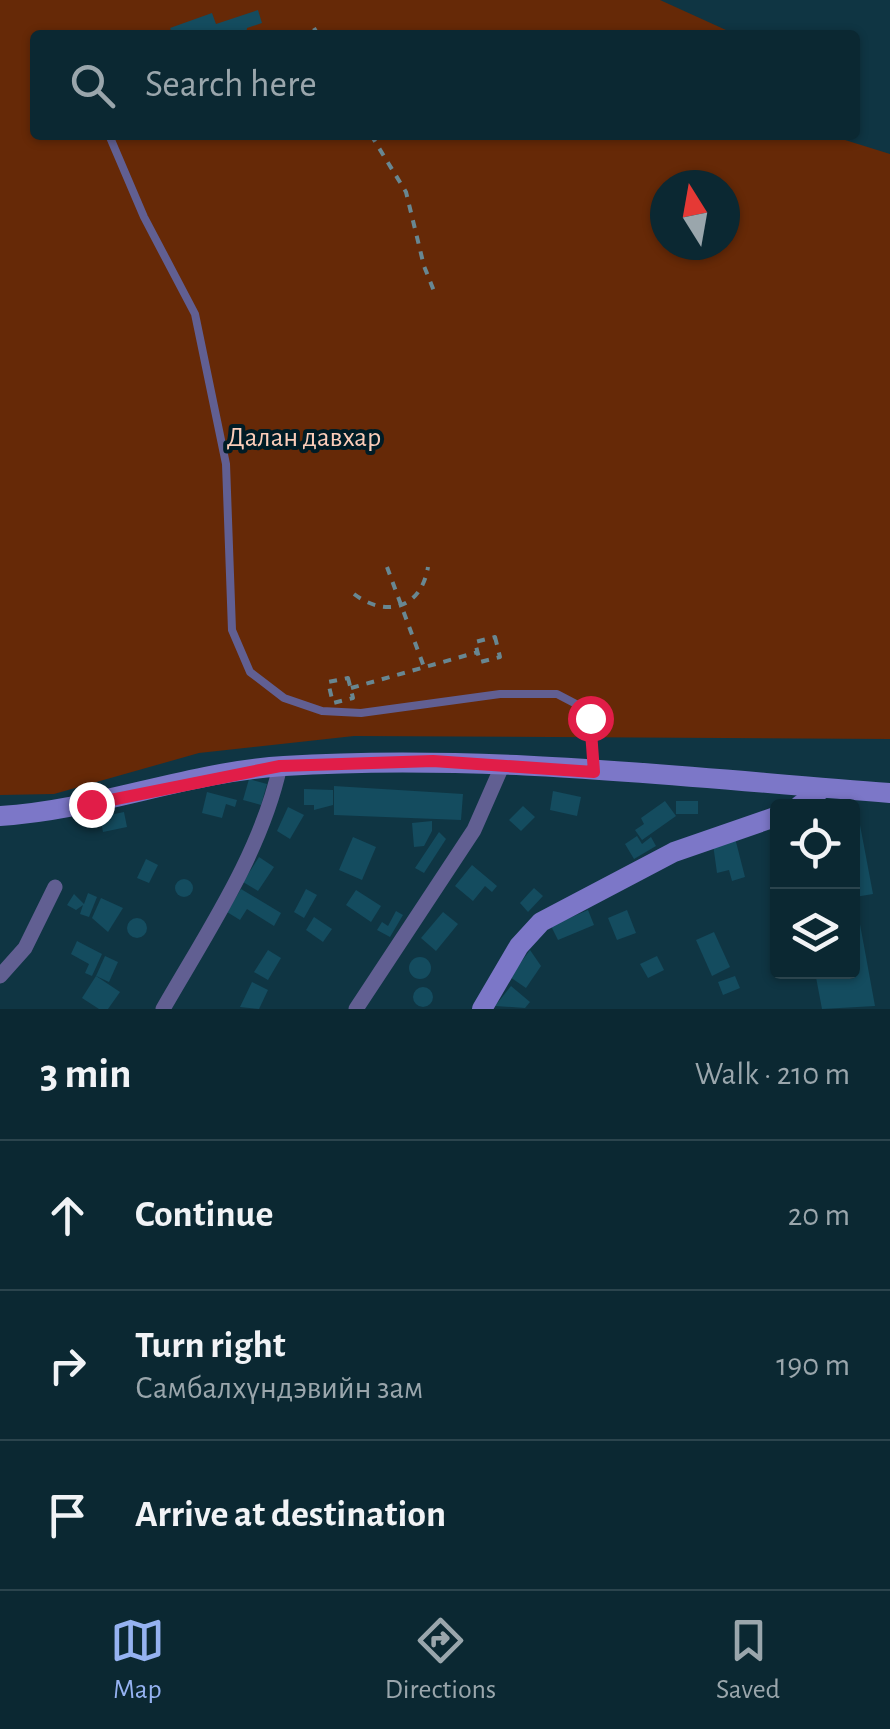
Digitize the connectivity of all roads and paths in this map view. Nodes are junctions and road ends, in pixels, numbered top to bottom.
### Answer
1 (111, 140) edge
2 (374, 140) edge
3 (436, 296) dead end
4 (428, 567) dead end
5 (387, 568) dead end
6 (354, 594) dead end
7 (402, 607) junction
8 (478, 652) junction
9 (424, 667) junction
10 (350, 688) junction
11 (503, 764) junction
12 (280, 766) junction
13 (594, 772) junction
14 (823, 788) junction
15 (890, 794) edge
16 (808, 799) edge
17 (0, 816) edge
18 (770, 819) edge
19 (55, 887) dead end
20 (0, 976) edge
21 (164, 1009) edge
22 (356, 1009) edge
23 (482, 1009) edge

1 - 13 lane
2 - 3 path
4 - 7 path
5 - 7 path
6 - 7 path
7 - 9 path
8 - 8 path
8 - 9 path
9 - 10 path
10 - 10 path
11 - 12 street
11 - 13 street
11 - 22 street
12 - 17 street
12 - 21 street
13 - 14 street
14 - 15 street
14 - 16 street
18 - 23 street
19 - 20 street

